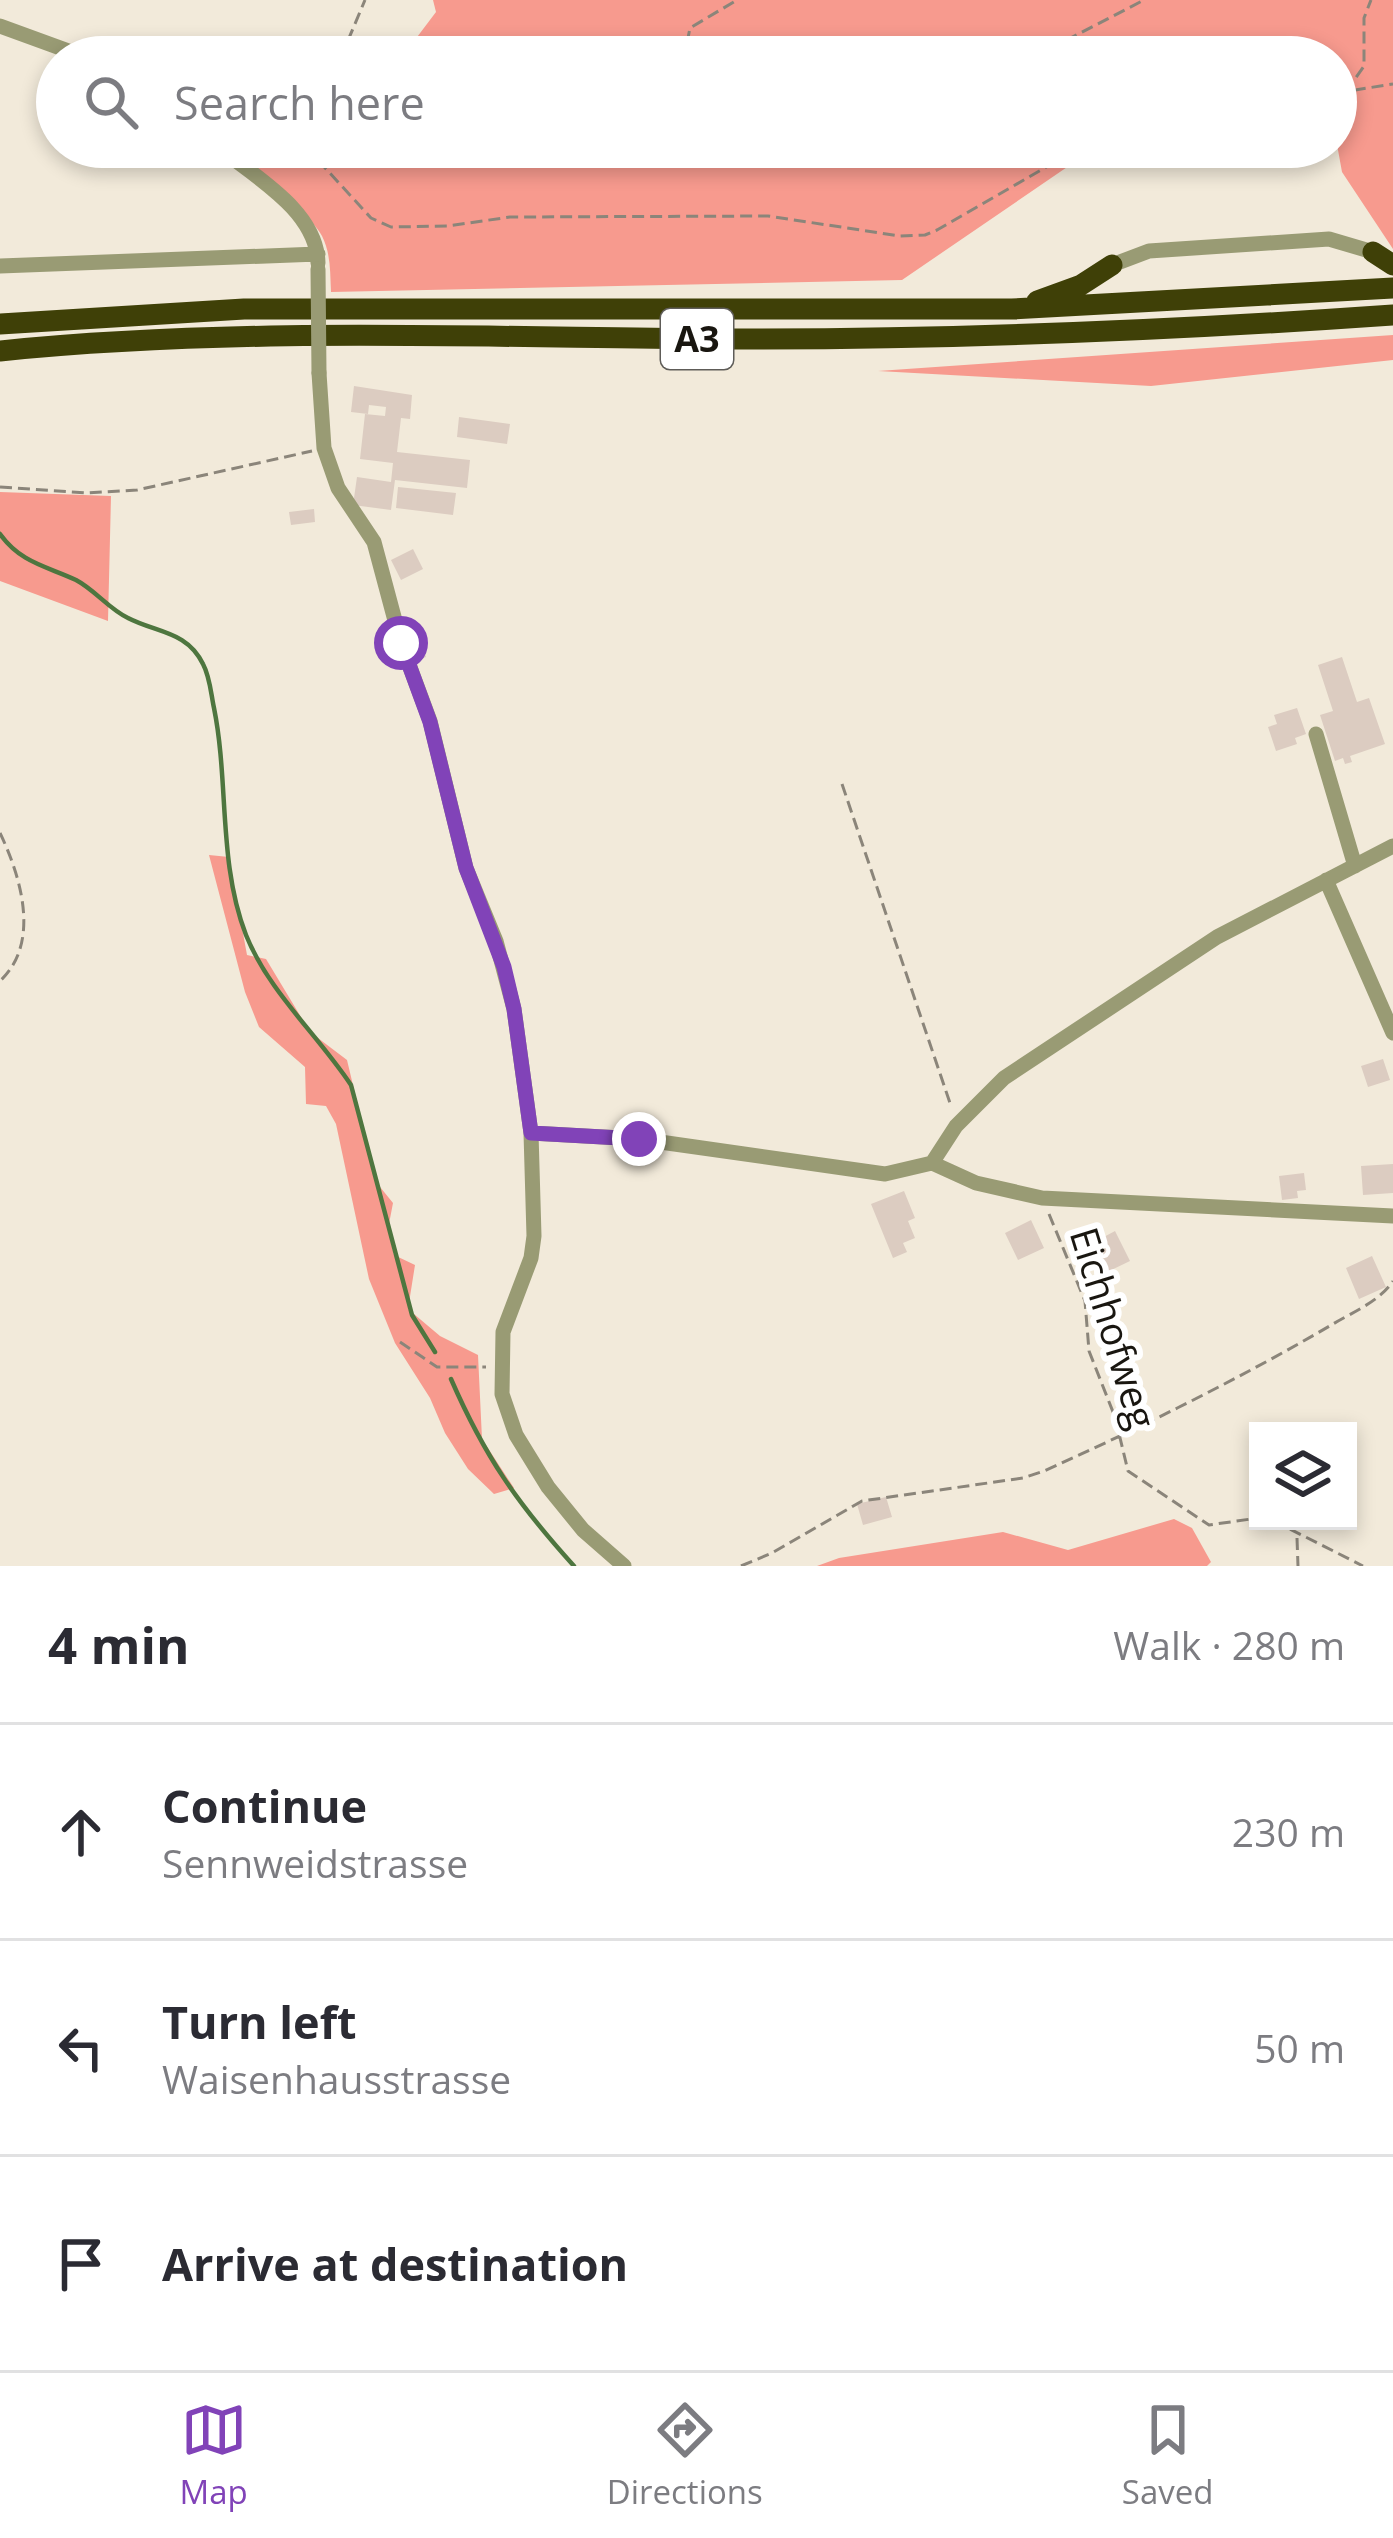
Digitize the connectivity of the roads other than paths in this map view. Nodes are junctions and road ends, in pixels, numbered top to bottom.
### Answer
1 (0, 26) edge
2 (36, 39) edge
3 (244, 168) edge
4 (1383, 258) edge
5 (318, 261) junction
6 (1112, 265) joint
7 (0, 266) edge
8 (1393, 288) edge
9 (1012, 309) junction
10 (1393, 314) edge
11 (0, 324) edge
12 (0, 351) edge
13 (1316, 734) dead end
14 (1393, 847) edge
15 (1355, 866) junction
16 (1326, 880) junction
17 (1393, 1034) edge
18 (531, 1133) junction
19 (932, 1163) junction
20 (1393, 1216) edge
21 (624, 1566) edge

1 - 2 street
3 - 5 street
4 - 6 street
5 - 7 street
5 - 18 street, bridge
6 - 9 highway
8 - 9 highway, A3
9 - 11 highway, A3
10 - 12 highway, A3
13 - 15 street
14 - 15 street
15 - 16 street
16 - 17 street
16 - 19 street
18 - 19 street
18 - 21 street
19 - 20 street

